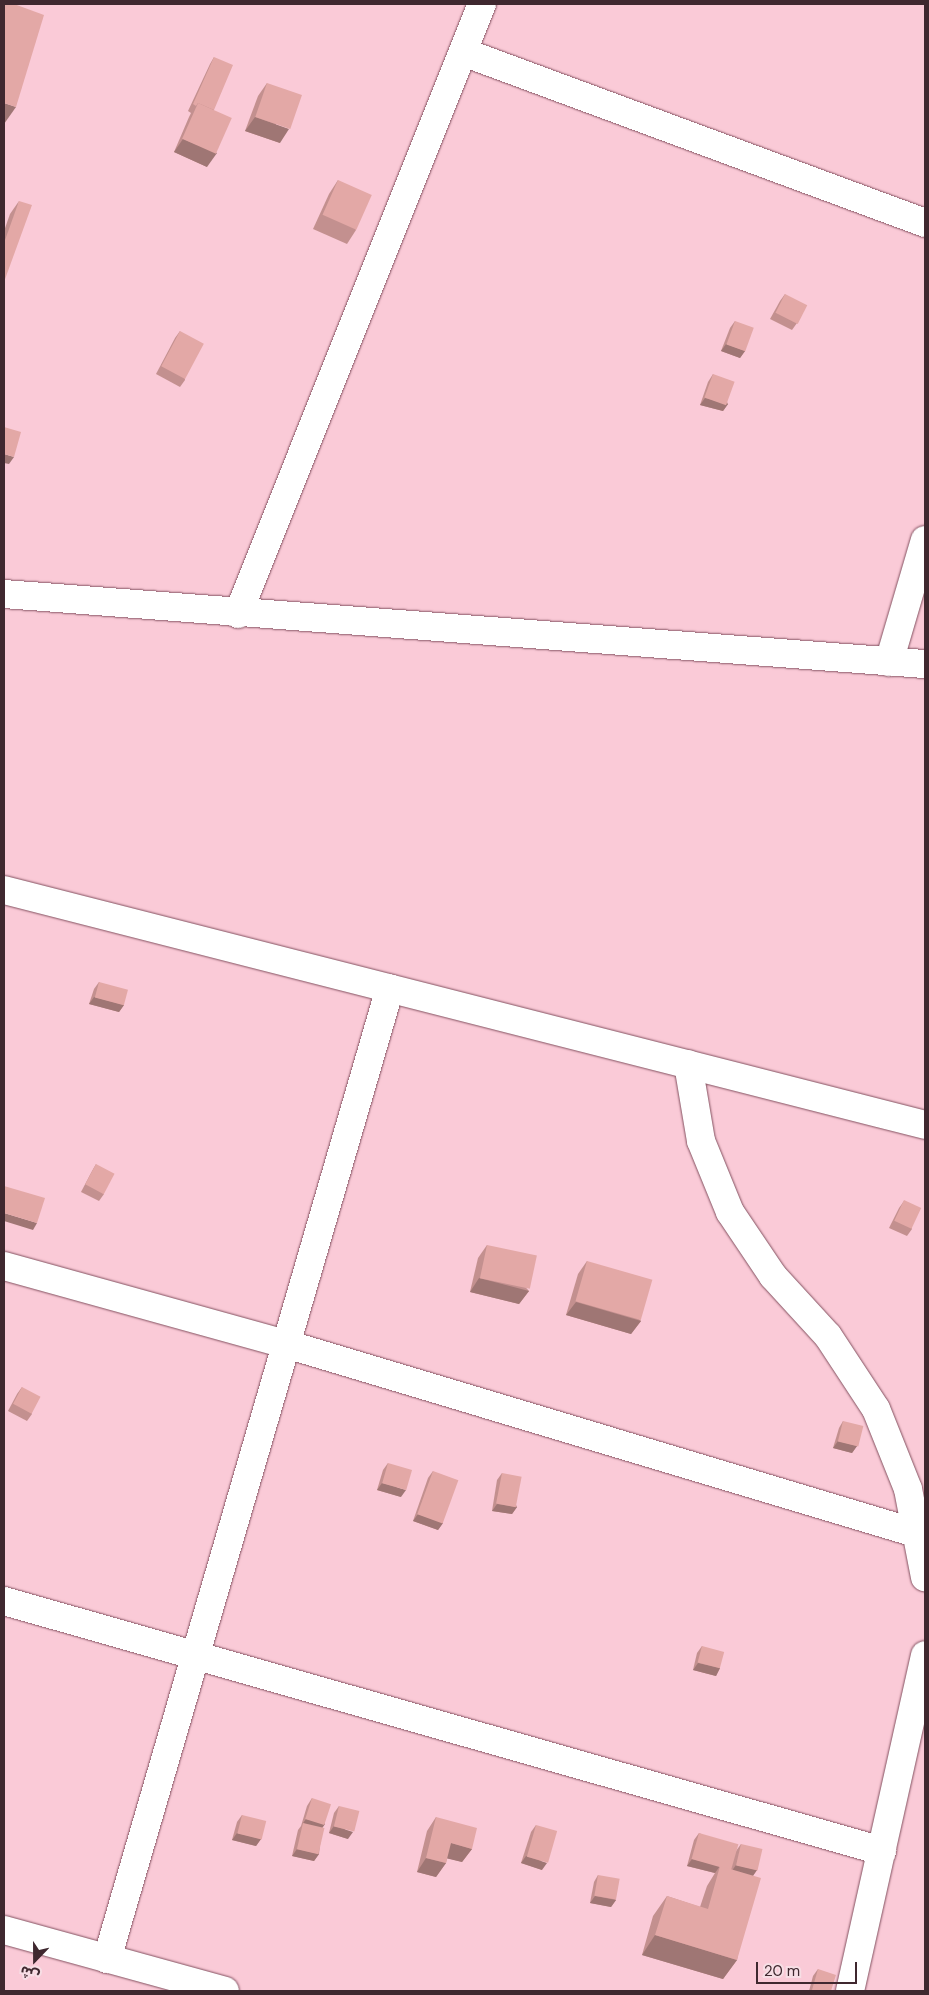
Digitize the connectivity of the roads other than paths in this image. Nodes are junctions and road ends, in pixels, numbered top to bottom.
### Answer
1 (482, 4) edge
2 (462, 52) junction
3 (925, 223) edge
4 (925, 540) edge
5 (4, 594) edge
6 (238, 614) junction
7 (889, 662) junction
8 (925, 664) edge
9 (4, 890) edge
10 (390, 988) junction
11 (688, 1064) junction
12 (925, 1125) edge
13 (4, 1266) edge
14 (286, 1344) junction
15 (919, 1534) junction
16 (925, 1577) edge
17 (4, 1601) edge
18 (196, 1654) junction
19 (925, 1655) edge
20 (882, 1851) junction
21 (4, 1930) edge
22 (107, 1959) junction
23 (225, 1991) edge
24 (850, 1991) edge

1 - 2 street
2 - 3 street
2 - 6 street
4 - 7 street
5 - 6 street
6 - 7 street
7 - 8 street
9 - 10 street
10 - 11 street
10 - 14 street
11 - 12 street
11 - 15 street
13 - 14 street
14 - 15 street
14 - 18 street
15 - 16 street
17 - 18 street
18 - 20 street
18 - 22 street
19 - 20 street
20 - 24 street
21 - 22 street
22 - 23 street

